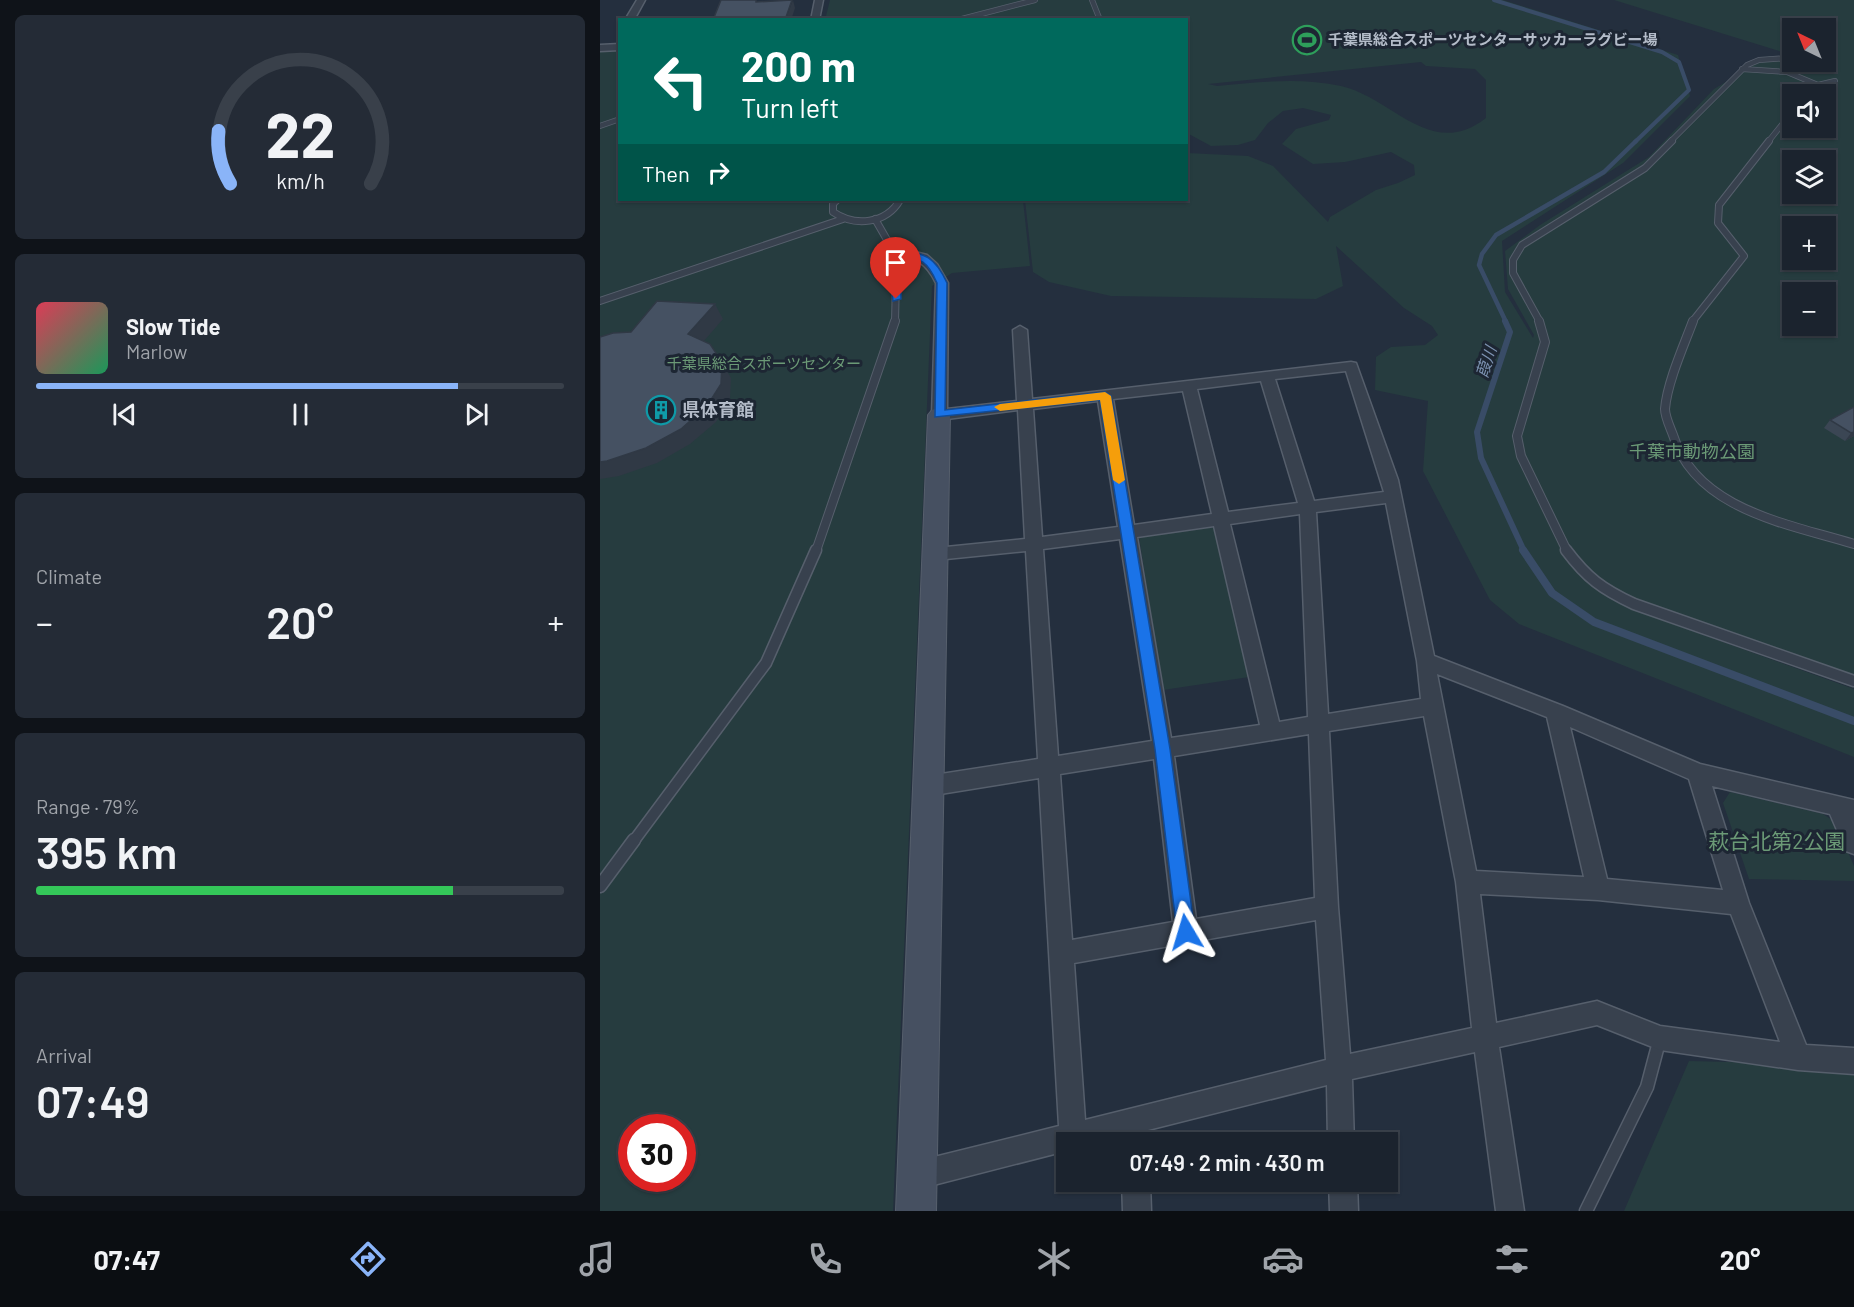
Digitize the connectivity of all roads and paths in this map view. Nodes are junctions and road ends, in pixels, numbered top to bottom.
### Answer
1 (641, 0) edge
2 (819, 0) edge
3 (1035, 0) edge
4 (1092, 0) edge
5 (630, 18) edge
6 (815, 18) edge
7 (966, 18) edge
8 (1099, 18) edge
9 (616, 47) edge
10 (600, 48) edge
11 (1782, 58) edge
12 (1742, 69) junction
13 (1835, 81) dead end
14 (1816, 84) edge
15 (1822, 84) edge
16 (618, 121) edge
17 (1782, 124) edge
18 (600, 126) edge
19 (836, 201) edge
20 (900, 201) edge
21 (843, 219) junction
22 (874, 219) junction
23 (891, 250) junction
24 (600, 301) edge
25 (1020, 330) dead end
26 (1267, 376) junction
27 (1189, 385) junction
28 (1105, 396) junction
29 (1026, 404) junction
30 (939, 415) junction
31 (1394, 496) junction
32 (1308, 508) junction
33 (1219, 519) junction
34 (1128, 531) junction
35 (1035, 544) junction
36 (1854, 544) edge
37 (936, 554) junction
38 (1426, 661) junction
39 (1854, 681) edge
40 (1432, 706) junction
41 (1556, 712) junction
42 (1319, 723) junction
43 (1271, 729) junction
44 (1162, 749) junction
45 (1049, 767) junction
46 (1698, 773) junction
47 (928, 786) junction
48 (1846, 809) edge
49 (1854, 844) edge
50 (1467, 882) junction
51 (600, 886) edge
52 (1598, 888) junction
53 (1738, 903) junction
54 (1327, 907) junction
55 (1186, 932) junction
56 (1060, 954) junction
57 (1485, 1037) junction
58 (1660, 1038) junction
59 (1798, 1057) junction
60 (1854, 1060) edge
61 (1339, 1069) junction
62 (1073, 1132) edge
63 (1135, 1132) edge
64 (1341, 1132) edge
65 (1056, 1139) edge
66 (918, 1175) junction
67 (1136, 1192) edge
68 (1343, 1192) edge
69 (916, 1211) edge
70 (1137, 1211) edge
71 (1344, 1211) edge
72 (1510, 1211) edge
73 (1586, 1211) edge

1 - 5 street
2 - 6 street
3 - 7 lane
4 - 8 lane
9 - 10 street
11 - 12 lane
12 - 14 lane
12 - 39 lane
13 - 15 lane
16 - 18 lane
17 - 36 lane
19 - 21 lane
20 - 22 lane
21 - 22 lane
21 - 24 lane
22 - 23 lane
23 - 30 street
23 - 51 lane
25 - 29 street
26 - 27 street
26 - 31 street
26 - 32 street
27 - 28 street
27 - 33 street
28 - 29 street
28 - 34 street
29 - 30 street
29 - 35 street
30 - 37 street
31 - 32 street
31 - 38 street
32 - 33 street
32 - 42 street
33 - 34 street
33 - 43 street
34 - 35 street
34 - 44 street
35 - 37 street
35 - 45 street
37 - 47 street
38 - 40 street
38 - 41 street
40 - 42 street
40 - 50 street
41 - 46 street
41 - 52 street
42 - 43 street
42 - 54 street
43 - 44 street
44 - 45 street
44 - 55 street
45 - 47 street
45 - 56 street
46 - 48 street
46 - 53 street
47 - 66 street
48 - 49 street
50 - 52 street
50 - 57 street
52 - 53 street
53 - 59 street
54 - 55 street
54 - 61 street
55 - 56 street
56 - 62 street
57 - 58 street
57 - 61 street
57 - 72 street
58 - 59 street
58 - 73 lane
59 - 60 street
61 - 63 street
61 - 64 street
65 - 66 street
66 - 69 street
67 - 70 street
68 - 71 street

